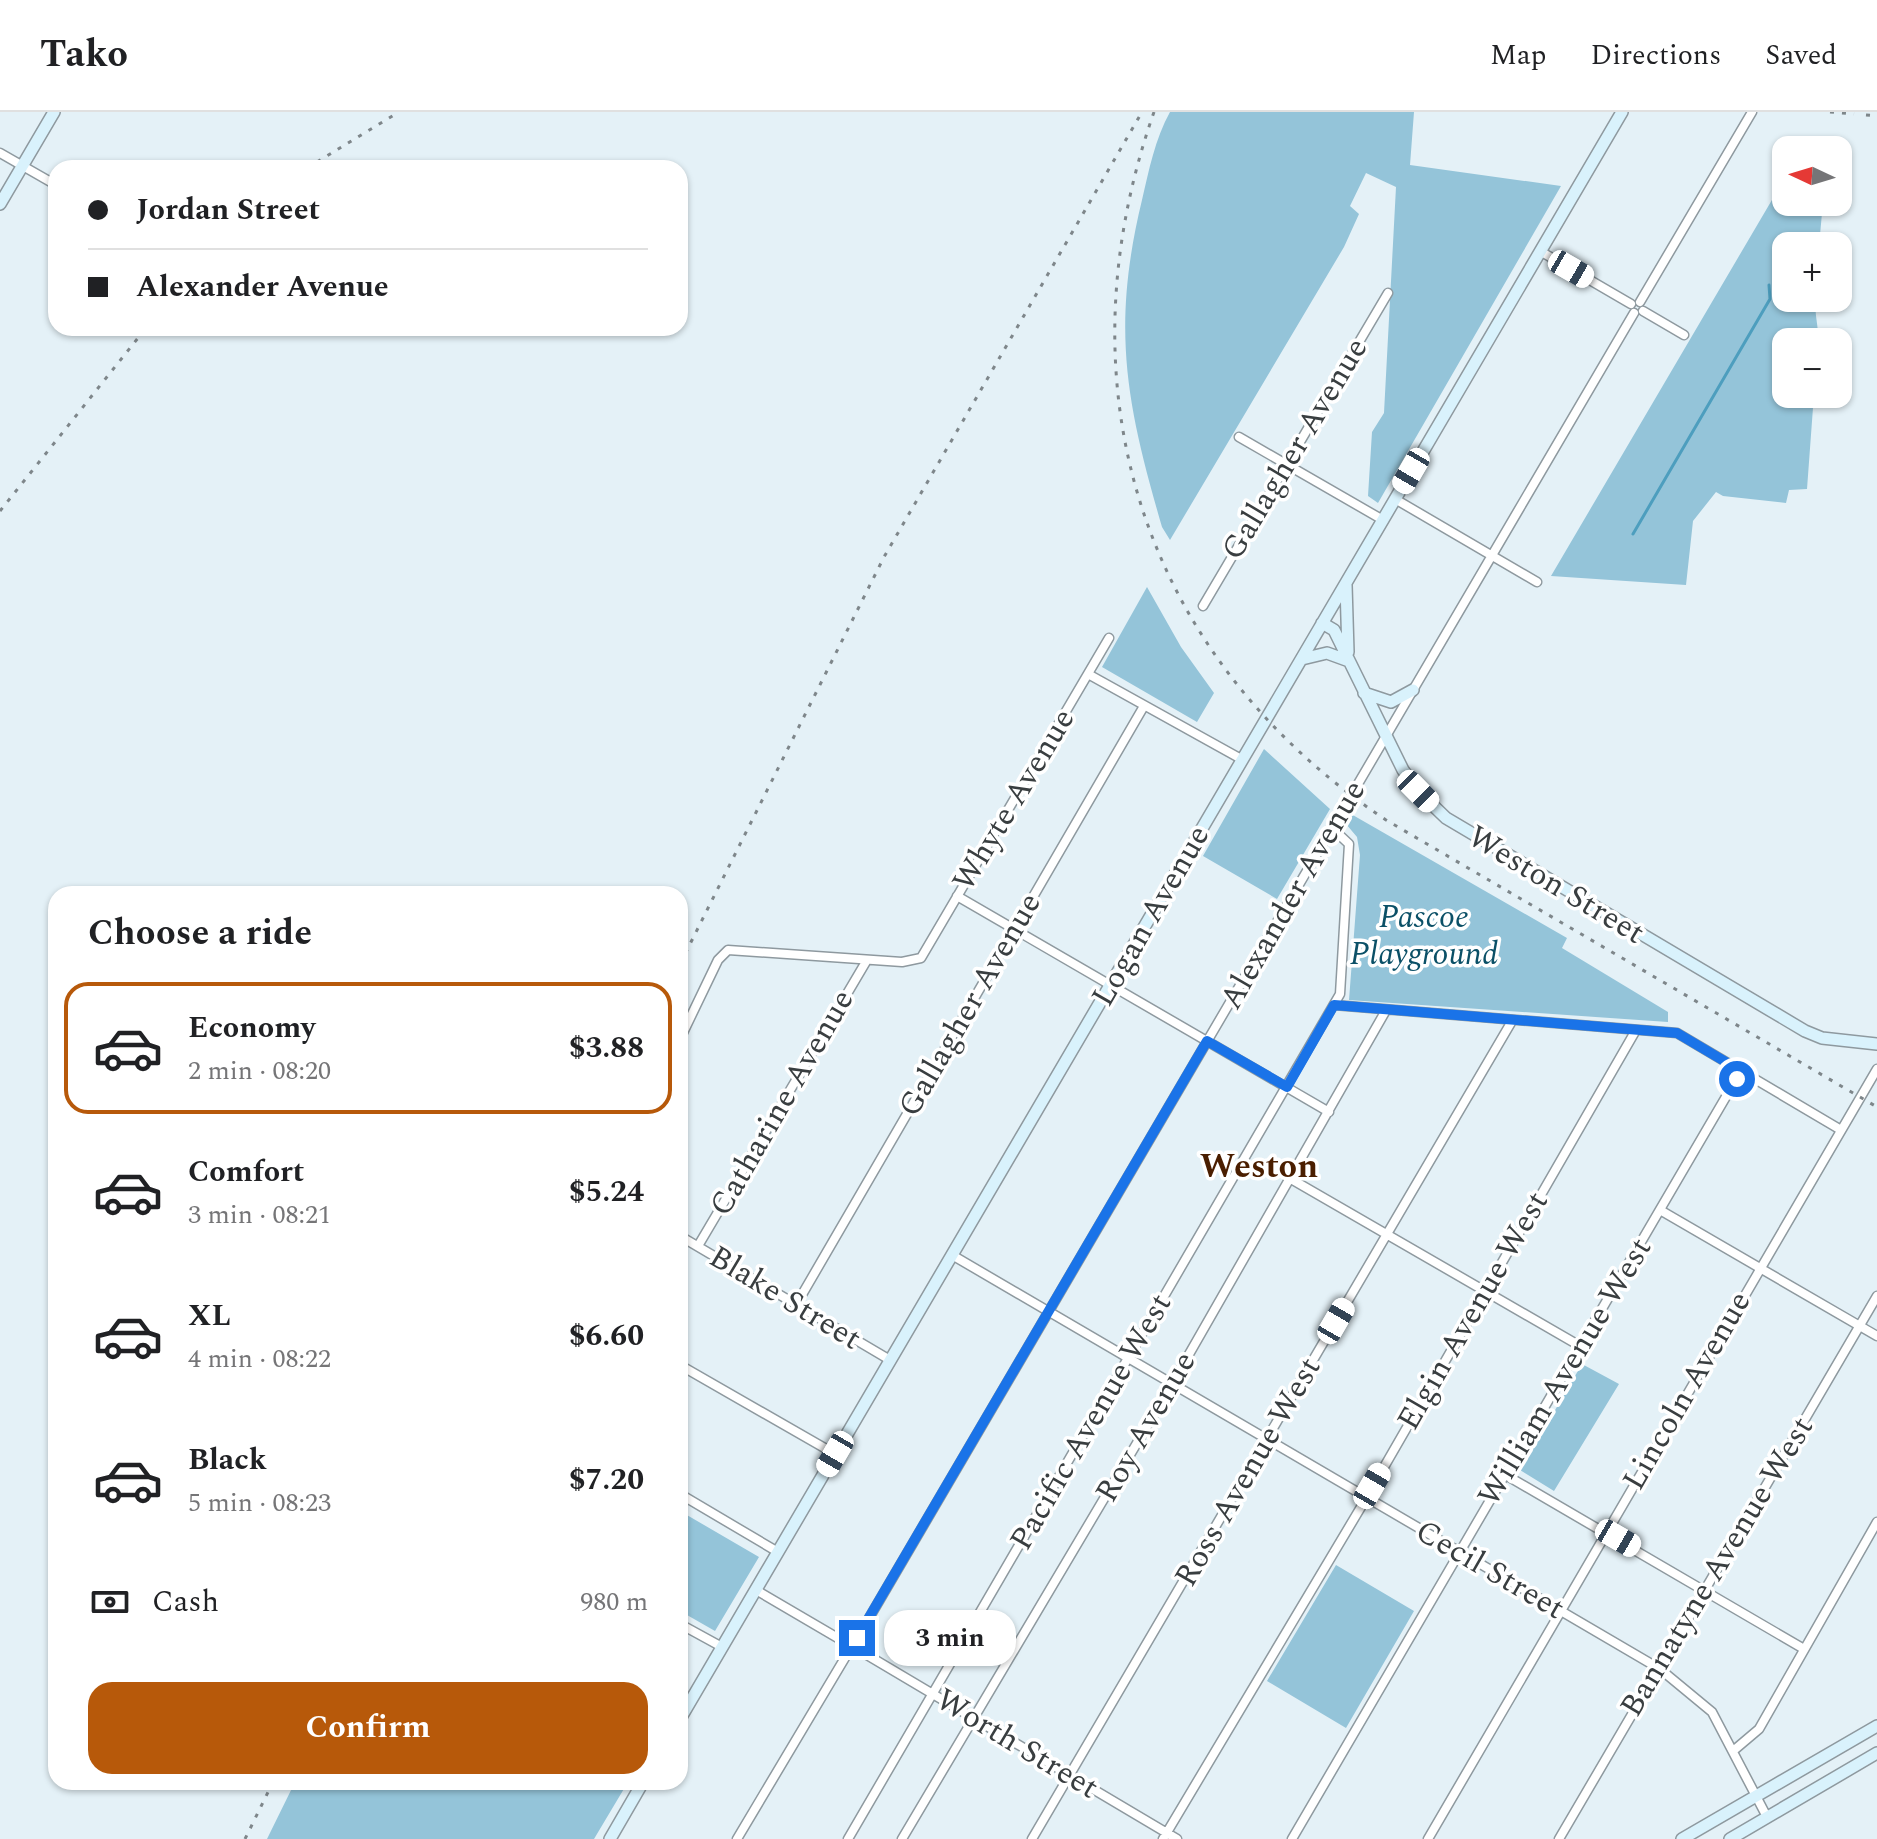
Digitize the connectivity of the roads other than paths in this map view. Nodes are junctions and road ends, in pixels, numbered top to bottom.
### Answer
1 (54, 112) edge
2 (1622, 112) edge
3 (1752, 112) edge
4 (0, 153) edge
5 (23, 165) junction
6 (48, 180) edge
7 (0, 204) edge
8 (1540, 251) junction
9 (1388, 293) dead end
10 (1637, 308) junction
11 (1684, 335) dead end
12 (1239, 437) dead end
13 (1285, 464) junction
14 (1395, 499) junction
15 (1383, 520) junction
16 (1490, 554) junction
17 (1537, 582) dead end
18 (1346, 583) junction
19 (1203, 606) dead end
20 (1322, 623) junction
21 (1109, 638) dead end
22 (1302, 659) junction
23 (1349, 661) junction
24 (1088, 674) junction
25 (1413, 690) junction
26 (1364, 693) junction
27 (1144, 706) junction
28 (1385, 736) junction
29 (1243, 760) junction
30 (1332, 828) junction
31 (957, 896) junction
32 (1014, 929) junction
33 (867, 960) junction
34 (1110, 985) junction
35 (1334, 1005) junction
36 (1385, 1012) junction
37 (1512, 1021) junction
38 (688, 1022) edge
39 (1636, 1030) junction
40 (1207, 1041) junction
41 (1877, 1044) edge
42 (1877, 1069) edge
43 (1741, 1071) junction
44 (1287, 1087) junction
45 (1329, 1112) junction
46 (1841, 1130) junction
47 (1291, 1179) junction
48 (1660, 1210) junction
49 (1386, 1235) junction
50 (688, 1240) edge
51 (698, 1246) junction
52 (952, 1255) junction
53 (1759, 1267) junction
54 (1484, 1290) junction
55 (1877, 1296) edge
56 (796, 1305) junction
57 (1049, 1312) junction
58 (1859, 1326) junction
59 (1877, 1336) edge
60 (1580, 1346) junction
61 (1128, 1358) junction
62 (890, 1360) junction
63 (688, 1370) edge
64 (1172, 1384) junction
65 (1267, 1438) junction
66 (835, 1454) junction
67 (1504, 1474) junction
68 (1366, 1497) junction
69 (688, 1499) edge
70 (1877, 1522) edge
71 (1606, 1531) junction
72 (1459, 1551) junction
73 (778, 1552) junction
74 (1704, 1589) junction
75 (756, 1590) junction
76 (1560, 1611) junction
77 (688, 1628) edge
78 (852, 1646) junction
79 (722, 1647) junction
80 (1804, 1649) junction
81 (1656, 1667) junction
82 (934, 1695) junction
83 (688, 1705) edge
84 (974, 1719) junction
85 (1877, 1726) edge
86 (1733, 1751) junction
87 (1877, 1753) edge
88 (1070, 1776) junction
89 (638, 1790) edge
90 (1759, 1796) junction
91 (1767, 1817) junction
92 (1165, 1836) edge
93 (610, 1839) edge
94 (737, 1839) edge
95 (848, 1839) edge
96 (902, 1839) edge
97 (1032, 1839) edge
98 (1177, 1839) edge
99 (1292, 1839) edge
100 (1428, 1839) edge
101 (1559, 1839) edge
102 (1682, 1839) edge
103 (1730, 1839) edge

1 - 5 main road
2 - 8 main road, Logan Avenue
3 - 10 street, Alexander Avenue
4 - 5 street
5 - 6 street
5 - 7 main road
8 - 10 street
8 - 14 main road, Logan Avenue
9 - 13 street, Gallagher Avenue
10 - 11 street
10 - 16 street, Alexander Avenue
12 - 13 street
13 - 15 street
13 - 19 street, Gallagher Avenue
14 - 15 main road, Logan Avenue
14 - 16 street
15 - 18 main road, Logan Avenue
16 - 17 street
16 - 25 street, Alexander Avenue
18 - 20 main road, Logan Avenue
18 - 23 main road
20 - 22 main road, Logan Avenue
20 - 23 main road, Weston Street
21 - 24 street, Whyte Avenue
22 - 23 main road
22 - 29 main road, Logan Avenue
23 - 26 main road, Weston Street
24 - 27 street
24 - 31 street, Whyte Avenue
25 - 26 main road
25 - 28 street, Alexander Avenue
26 - 28 main road, Weston Street
27 - 29 street
27 - 32 street, Gallagher Avenue
28 - 30 street, Alexander Avenue
28 - 41 main road, Weston Street
29 - 34 main road, Logan Avenue
30 - 35 street, Pacific Avenue West
30 - 40 street, Alexander Avenue
31 - 32 street
31 - 33 street, Whyte Avenue
32 - 34 street
32 - 56 street, Gallagher Avenue
33 - 38 street
33 - 51 street, Catharine Avenue
34 - 40 street
34 - 52 main road, Logan Avenue
35 - 36 street
35 - 44 street, Pacific Avenue West
36 - 37 street
36 - 45 street, Roy Avenue
37 - 39 street
37 - 49 street, Ross Avenue West
39 - 43 street
39 - 54 street, Elgin Avenue West
40 - 44 street
40 - 57 street, Alexander Avenue
42 - 46 street, Lincoln Avenue
43 - 46 street
43 - 48 street, William Avenue West
44 - 45 street
44 - 61 street, Pacific Avenue West
45 - 47 street, Roy Avenue
46 - 53 street, Lincoln Avenue
47 - 49 street
47 - 64 street, Roy Avenue
48 - 53 street
48 - 60 street, William Avenue West
49 - 54 street
49 - 65 street, Ross Avenue West
50 - 51 street, Blake Street
51 - 56 street, Blake Street
52 - 57 street, Cecil Street
52 - 62 main road, Logan Avenue
53 - 58 street
53 - 71 street, Lincoln Avenue
54 - 60 street
54 - 68 street, Elgin Avenue West
55 - 58 street, Bannatyne Avenue West
56 - 62 street, Blake Street
57 - 61 street, Cecil Street
57 - 78 street, Alexander Avenue
58 - 59 street
58 - 74 street, Bannatyne Avenue West
60 - 67 street, William Avenue West
61 - 64 street, Cecil Street
61 - 82 street, Pacific Avenue West
62 - 66 main road, Logan Avenue
63 - 66 street
64 - 65 street, Cecil Street
64 - 84 street, Roy Avenue
65 - 68 street, Cecil Street
65 - 88 street, Ross Avenue West
66 - 73 main road, Logan Avenue
67 - 71 street
67 - 72 street, William Avenue West
68 - 72 street, Cecil Street
68 - 92 street, Elgin Avenue West
69 - 73 street
70 - 80 street
71 - 74 street
71 - 76 street, Lincoln Avenue
72 - 76 street, Cecil Street
72 - 99 street, William Avenue West
73 - 75 main road, Logan Avenue
74 - 80 street
74 - 81 street, Bannatyne Avenue West
75 - 78 street, Worth Street
75 - 79 main road, Logan Avenue
76 - 81 street, Cecil Street
76 - 100 street, Lincoln Avenue
77 - 79 street
78 - 82 street, Worth Street
78 - 94 street, Alexander Avenue
79 - 83 main road, Logan Avenue
80 - 86 street
81 - 86 street, Cecil Street
81 - 101 street, Bannatyne Avenue West
82 - 84 street, Worth Street
82 - 95 street, Pacific Avenue West
84 - 88 street, Worth Street
84 - 96 street, Roy Avenue
85 - 90 main road
86 - 90 street, Cecil Street
87 - 91 main road
88 - 92 street, Worth Street
88 - 97 street, Ross Avenue West
89 - 93 main road
90 - 91 street, Cecil Street
90 - 102 main road
91 - 103 main road
92 - 98 street, Worth Street

